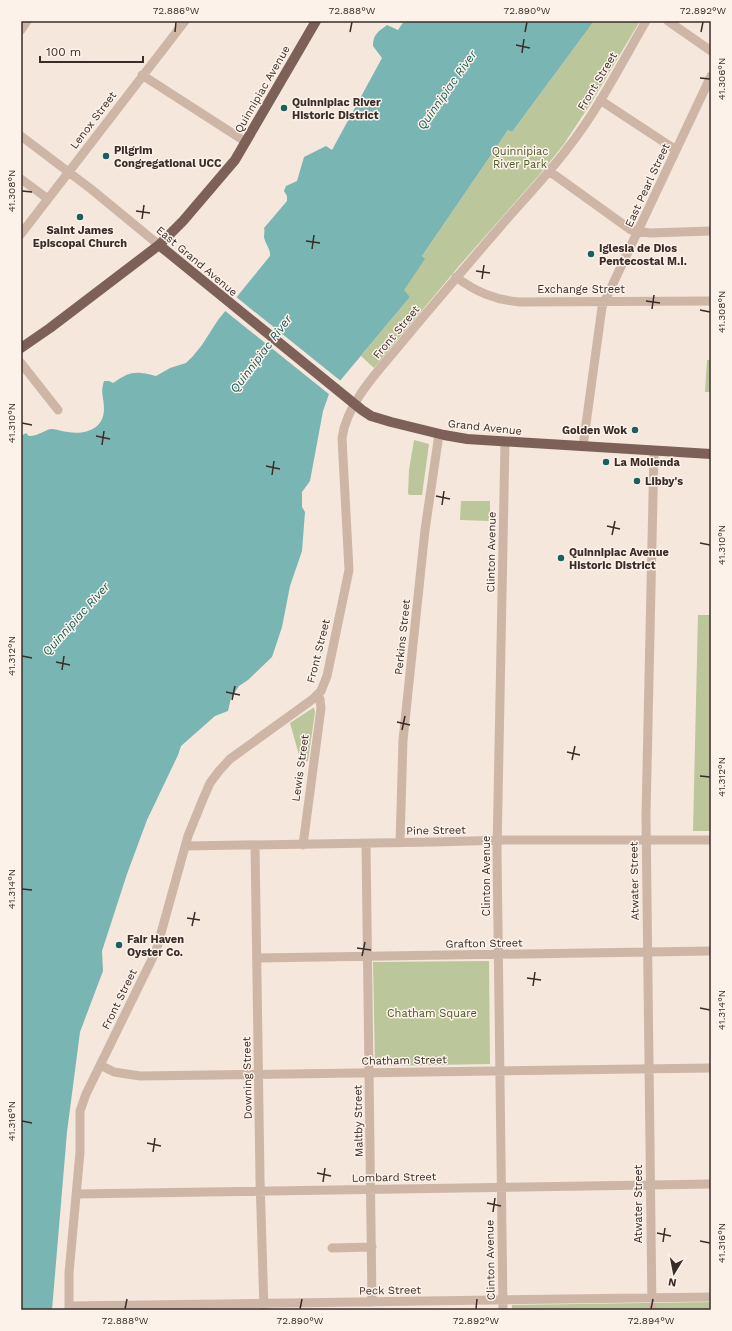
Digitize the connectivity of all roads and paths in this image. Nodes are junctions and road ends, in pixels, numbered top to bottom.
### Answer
1 (27, 21) edge
2 (184, 21) edge
3 (316, 21) edge
4 (646, 21) edge
5 (668, 21) edge
6 (21, 30) edge
7 (711, 51) edge
8 (142, 75) junction
9 (711, 76) edge
10 (600, 100) junction
11 (21, 136) edge
12 (246, 142) junction
13 (676, 150) junction
14 (549, 171) junction
15 (69, 172) junction
16 (21, 179) edge
17 (48, 199) junction
18 (711, 231) edge
19 (638, 232) junction
20 (21, 234) edge
21 (158, 245) junction
22 (456, 277) junction
23 (605, 301) junction
24 (711, 301) edge
25 (50, 328) junction
26 (282, 346) joint
27 (21, 348) edge
28 (21, 355) edge
29 (21, 363) edge
30 (355, 404) junction
31 (58, 410) dead end
32 (439, 434) junction
33 (505, 442) junction
34 (583, 446) junction
35 (654, 451) junction
36 (711, 454) edge
37 (318, 695) junction
38 (646, 839) junction
39 (497, 840) junction
40 (711, 840) edge
41 (400, 843) junction
42 (366, 844) junction
43 (255, 845) junction
44 (303, 845) junction
45 (186, 846) junction
46 (711, 951) edge
47 (647, 952) junction
48 (498, 954) junction
49 (368, 956) junction
50 (258, 958) junction
51 (100, 1065) junction
52 (649, 1068) junction
53 (711, 1068) edge
54 (499, 1070) junction
55 (370, 1072) junction
56 (258, 1074) junction
57 (711, 1184) edge
58 (650, 1185) junction
59 (501, 1187) junction
60 (371, 1189) junction
61 (261, 1191) junction
62 (76, 1194) junction
63 (372, 1247) junction
64 (332, 1248) dead end
65 (711, 1297) edge
66 (652, 1298) junction
67 (503, 1300) junction
68 (372, 1302) junction
69 (264, 1307) edge
70 (69, 1308) edge
71 (164, 1308) edge
72 (503, 1310) edge
73 (652, 1310) edge

1 - 6 street
2 - 8 street, Lenox Street
3 - 12 main road, Quinnipiac Avenue
4 - 10 street, Front Street
5 - 7 street
8 - 12 street
8 - 15 street, Lenox Street
9 - 13 street, East Pearl Street
10 - 13 street
10 - 14 street, Front Street
11 - 15 street, East Grand Avenue
12 - 21 main road, Quinnipiac Avenue
13 - 19 street, East Pearl Street
14 - 19 street
14 - 22 street, Front Street
15 - 17 street, Lenox Street
15 - 21 street, East Grand Avenue
16 - 17 street
17 - 20 street, Lenox Street
18 - 19 street
19 - 23 street, East Pearl Street
21 - 25 main road, Quinnipiac Avenue
21 - 26 main road, East Grand Avenue
22 - 23 street, Exchange Street
22 - 30 street, Front Street
23 - 24 street, Exchange Street
23 - 34 street, East Pearl Street
25 - 27 main road, Quinnipiac Avenue
25 - 28 main road, Quinnipiac Avenue
26 - 30 main road, Grand Avenue
29 - 31 street
30 - 32 main road, Grand Avenue
30 - 37 street, Front Street
32 - 33 main road, Grand Avenue
32 - 41 street, Perkins Street
33 - 34 main road, Grand Avenue
33 - 39 street, Clinton Avenue
34 - 35 main road, Grand Avenue
35 - 36 main road, Grand Avenue
35 - 38 street, Atwater Street
37 - 44 street, Lewis Street
37 - 45 street, Front Street
38 - 39 street, Pine Street
38 - 40 street, Pine Street
38 - 47 street, Atwater Street
39 - 41 street, Pine Street
39 - 48 street, Clinton Avenue
41 - 42 street, Pine Street
42 - 44 street, Pine Street
42 - 49 street, Maltby Street
43 - 44 street, Pine Street
43 - 45 street, Pine Street
43 - 50 street, Downing Street
45 - 51 street, Front Street
46 - 47 street, Grafton Street
47 - 48 street, Grafton Street
47 - 52 street, Atwater Street
48 - 49 street, Grafton Street
48 - 54 street, Clinton Avenue
49 - 50 street, Grafton Street
49 - 55 street, Maltby Street
50 - 56 street, Downing Street
51 - 56 street, Chatham Street
51 - 62 street, Front Street
52 - 53 street, Chatham Street
52 - 54 street, Chatham Street
52 - 58 street, Atwater Street
54 - 55 street, Chatham Street
54 - 59 street, Clinton Avenue
55 - 56 street, Chatham Street
55 - 60 street, Maltby Street
56 - 61 street, Downing Street
57 - 58 street, Lombard Street
58 - 59 street, Lombard Street
58 - 66 street, Atwater Street
59 - 60 street, Lombard Street
59 - 67 street, Clinton Avenue
60 - 61 street, Lombard Street
60 - 63 street, Maltby Street
61 - 62 street, Lombard Street
61 - 69 street, Downing Street
62 - 70 street, Front Street
63 - 64 street
63 - 68 street, Maltby Street
65 - 66 street, Peck Street
66 - 67 street, Peck Street
66 - 73 street, Atwater Street
67 - 68 street, Peck Street
67 - 72 street, Clinton Avenue
68 - 69 street, Peck Street
69 - 71 street, Peck Street
70 - 71 street, Peck Street

